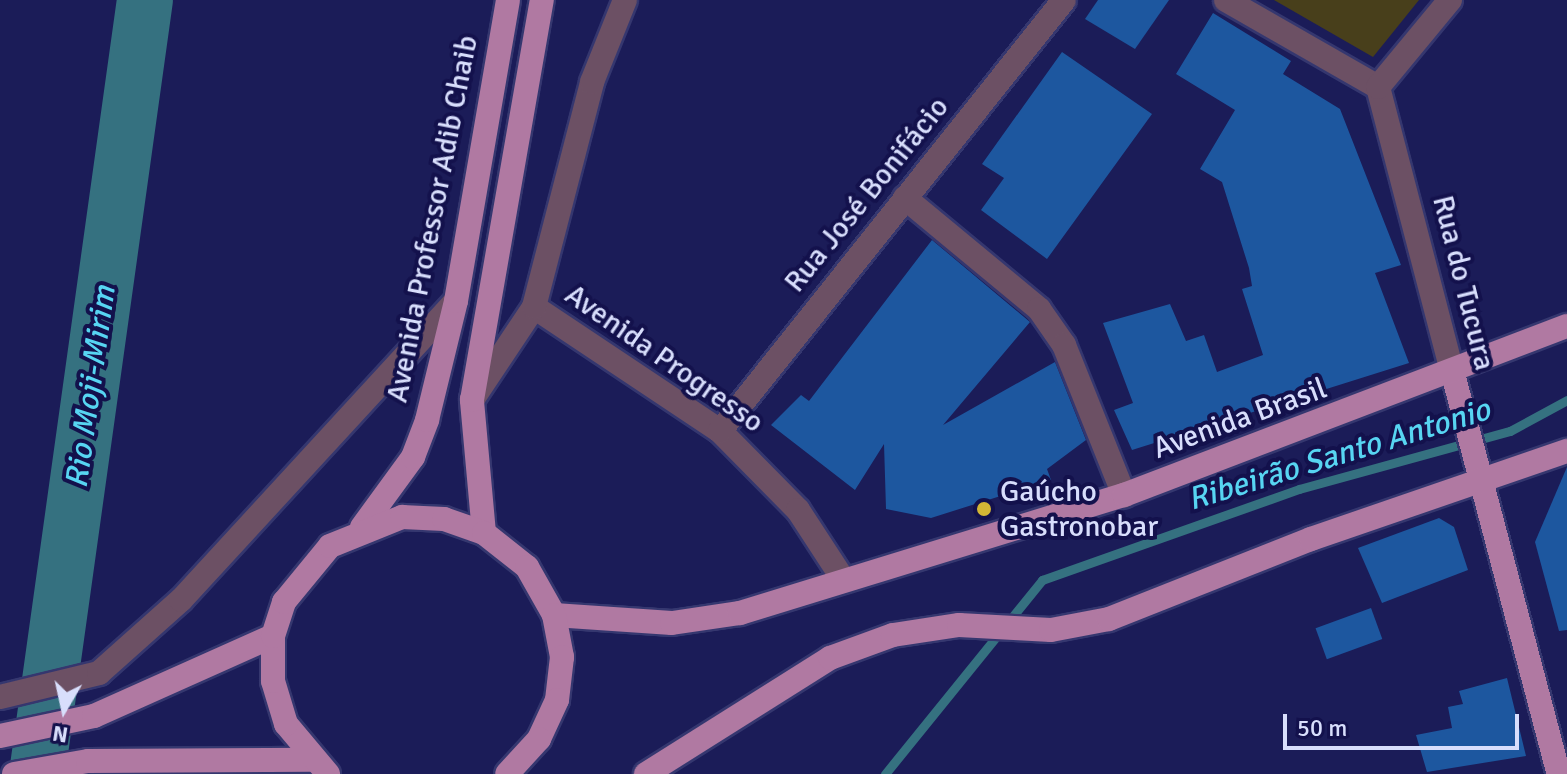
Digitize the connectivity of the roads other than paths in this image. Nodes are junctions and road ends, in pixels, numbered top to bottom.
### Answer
1 (508, 0) edge
2 (542, 0) edge
3 (625, 0) edge
4 (1064, 0) edge
5 (1226, 0) edge
6 (1450, 0) edge
7 (1378, 87) junction
8 (905, 198) junction
9 (456, 301) junction
10 (534, 307) junction
11 (1567, 326) edge
12 (1453, 374) junction
13 (472, 400) junction
14 (720, 431) junction
15 (1567, 451) edge
16 (1478, 477) junction
17 (1124, 495) junction
18 (362, 527) junction
19 (484, 533) junction
20 (843, 579) junction
21 (554, 615) junction
22 (273, 636) junction
23 (0, 697) edge
24 (0, 736) edge
25 (320, 767) edge
26 (14, 774) edge
27 (507, 774) edge
28 (646, 774) edge
29 (1559, 774) edge

1 - 9 main road, Avenida Professor Adib Chaib
2 - 13 main road
3 - 10 street
4 - 8 street, Rua José Bonifácio
5 - 7 street
6 - 7 street
7 - 12 street, Rua do Tucura
8 - 14 street, Rua José Bonifácio
8 - 17 street
9 - 18 main road, Avenida Professor Adib Chaib
9 - 23 street
10 - 13 street
10 - 14 street, Avenida Progresso
11 - 12 main road, Avenida Brasil
12 - 16 main road, Rua do Tucura
12 - 17 main road, Avenida Brasil
13 - 19 main road
14 - 20 street, Avenida Progresso
15 - 16 main road
16 - 28 main road
16 - 29 main road, Rua do Tucura
17 - 20 main road, Avenida Brasil
18 - 19 main road
18 - 22 main road
19 - 21 main road
20 - 21 main road, Avenida Brasil
21 - 27 main road
22 - 24 main road
22 - 25 main road
25 - 26 main road

